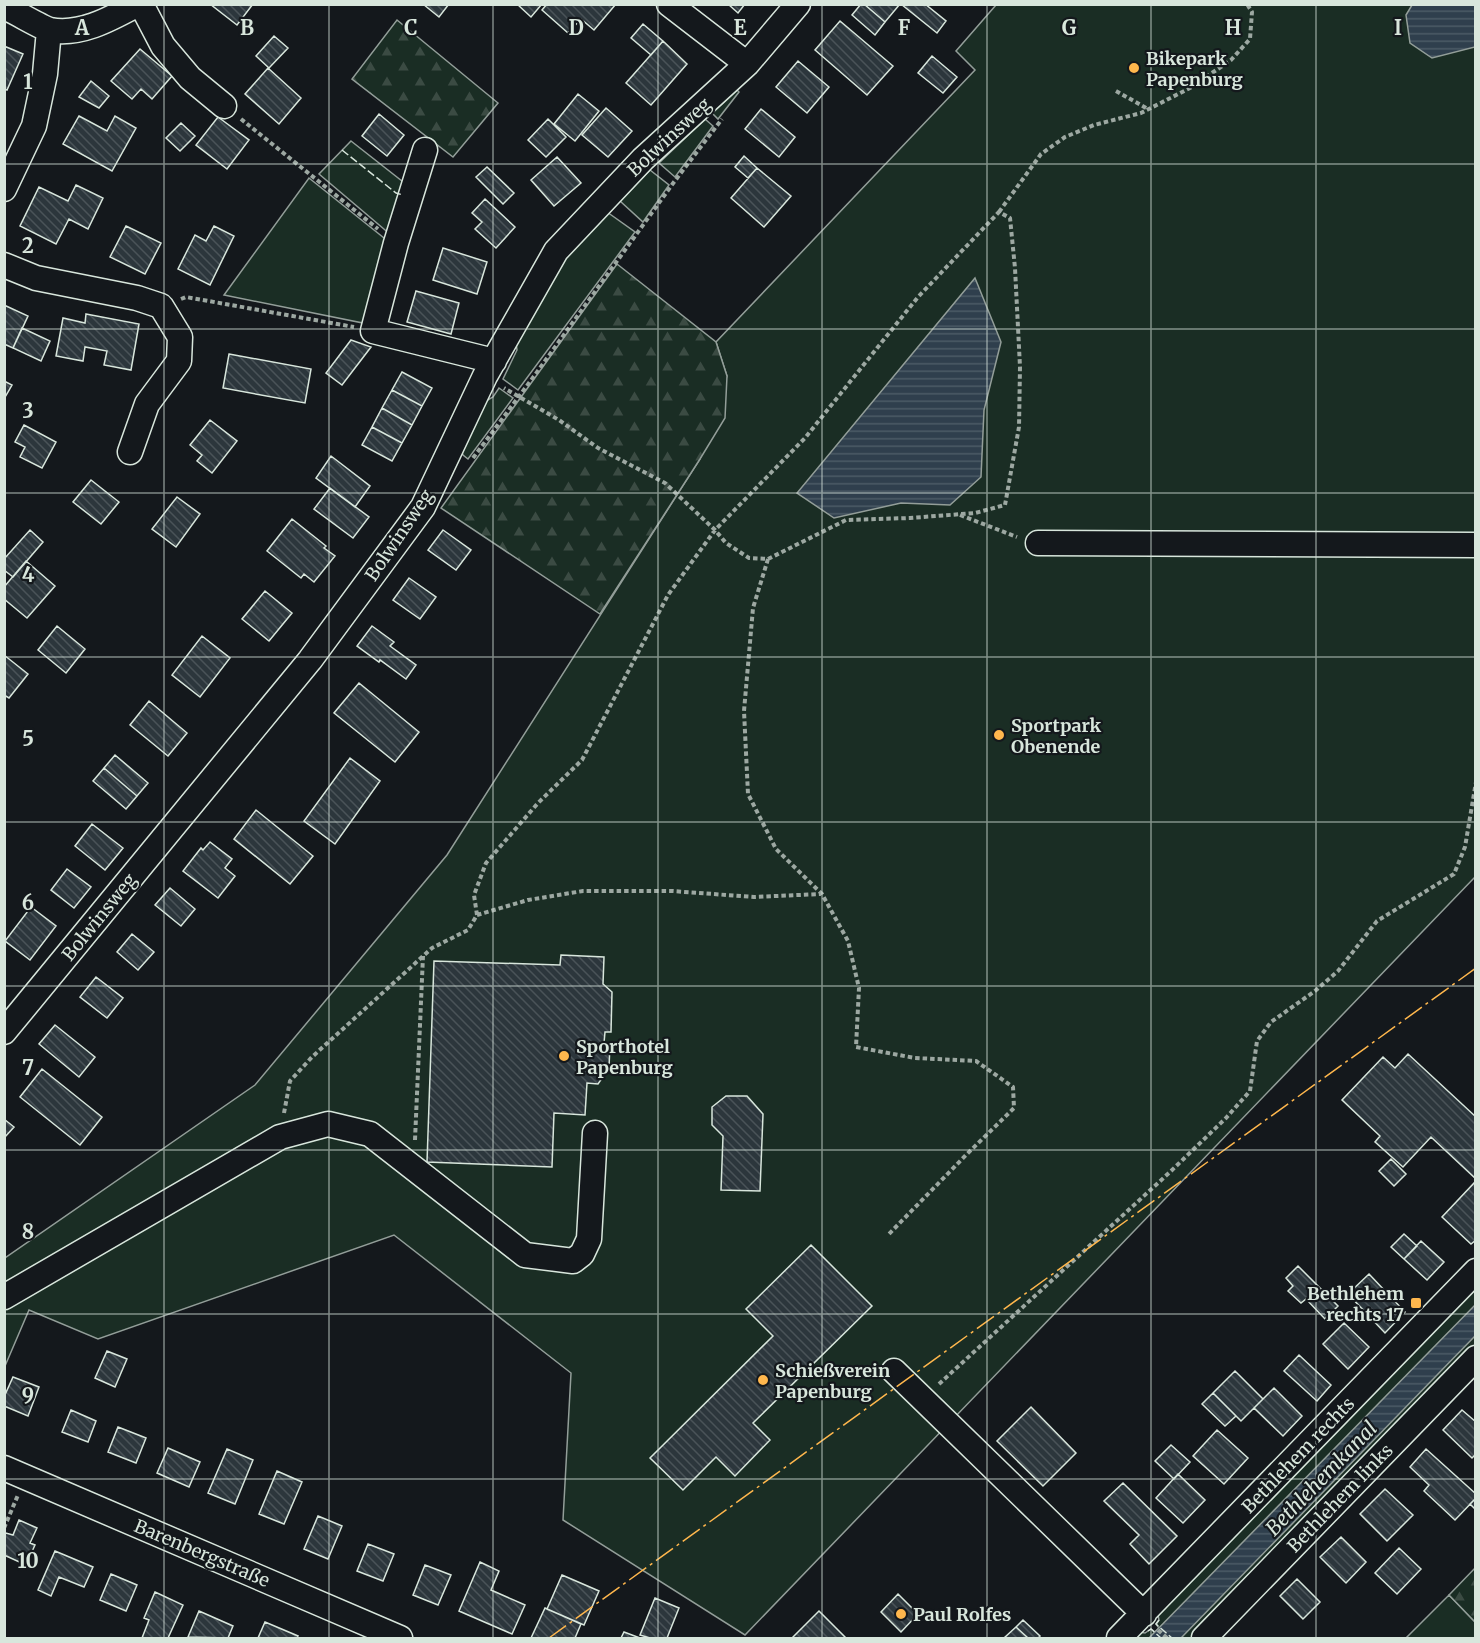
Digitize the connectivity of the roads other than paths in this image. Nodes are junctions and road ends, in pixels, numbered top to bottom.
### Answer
1 (140, 4) edge
2 (669, 4) edge
3 (798, 4) edge
4 (4, 7) edge
5 (50, 30) junction
6 (747, 64) junction
7 (224, 106) road end
8 (425, 150) dead end
9 (4, 189) edge
10 (4, 265) edge
11 (489, 369) junction
12 (130, 452) dead end
13 (1038, 543) road end
14 (1476, 545) edge
15 (4, 1032) edge
16 (595, 1132) dead end
17 (1476, 1271) edge
18 (4, 1297) edge
19 (1476, 1358) edge
20 (894, 1371) dead end
21 (15, 1473) edge
22 (1149, 1620) junction
23 (400, 1638) edge
24 (1119, 1638) edge
25 (1204, 1638) edge

1 - 5 street
1 - 7 street
2 - 6 street
3 - 6 street, Bolwinsweg
4 - 5 street
5 - 9 street
6 - 11 street, Bolwinsweg
8 - 11 street
10 - 12 street
11 - 15 street, Bolwinsweg
13 - 14 street
16 - 18 street
17 - 22 street, Bethlehem rechts
19 - 25 street, Bethlehem links
20 - 22 street
21 - 23 street, Barenbergstraße
22 - 24 street, Bethlehem rechts

